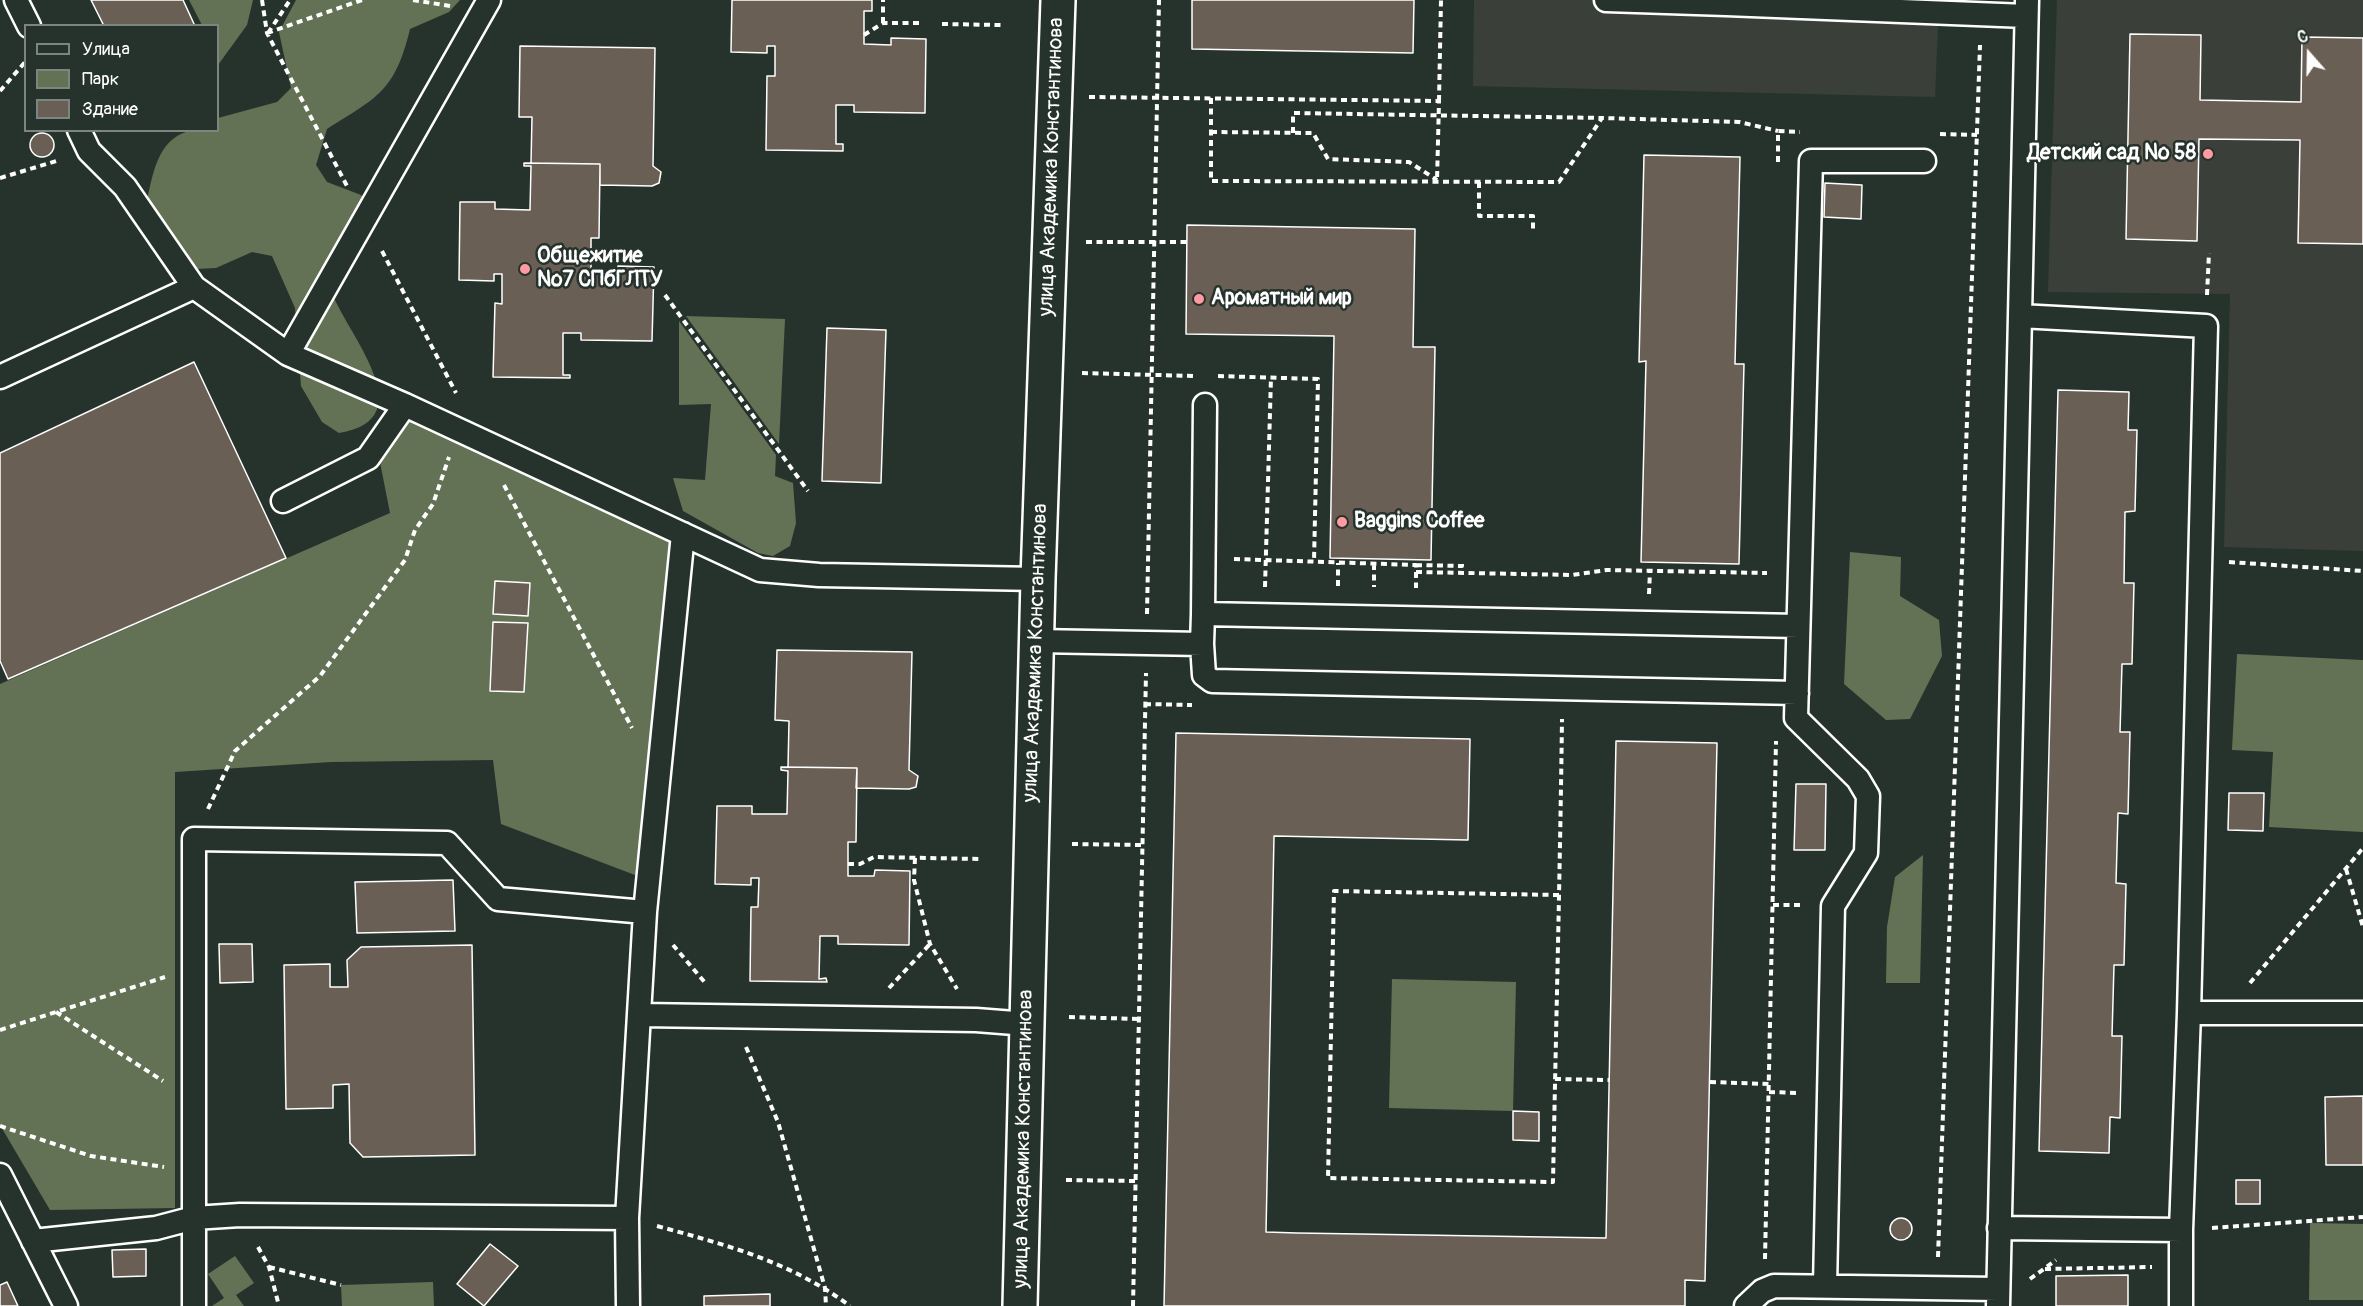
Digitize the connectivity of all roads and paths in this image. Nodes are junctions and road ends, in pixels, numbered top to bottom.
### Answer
1 (16, 0) edge
2 (262, 0) edge
3 (290, 0) edge
4 (362, 0) edge
5 (489, 0) edge
6 (883, 0) edge
7 (1058, 0) edge
8 (1159, 0) edge
9 (1441, 0) edge
10 (1606, 0) edge
11 (1726, 2) edge
12 (2026, 8) edge
13 (1982, 14) junction
14 (883, 23) junction
15 (922, 23) dead end
16 (28, 24) edge
17 (942, 24) dead end
18 (1001, 25) dead end
19 (267, 33) junction
20 (864, 35) dead end
21 (24, 63) edge
22 (0, 91) edge
23 (1088, 97) dead end
24 (1157, 97) junction
25 (1211, 98) junction
26 (1439, 101) junction
27 (1440, 115) junction
28 (1602, 118) junction
29 (1778, 131) dead end
30 (1211, 132) junction
31 (1293, 133) junction
32 (84, 141) edge
33 (1924, 161) dead end
34 (0, 178) edge
35 (1437, 181) junction
36 (1479, 182) junction
37 (1533, 231) dead end
38 (1085, 242) dead end
39 (1154, 242) junction
40 (1187, 243) dead end
41 (2209, 253) dead end
42 (194, 287) junction
43 (665, 295) dead end
44 (2020, 316) junction
45 (2206, 326) junction
46 (288, 354) junction
47 (1082, 373) dead end
48 (1152, 375) junction
49 (0, 376) edge
50 (1200, 376) dead end
51 (1211, 376) dead end
52 (1271, 377) junction
53 (405, 405) junction
54 (1205, 405) dead end
55 (458, 429) junction
56 (808, 490) dead end
57 (282, 501) dead end
58 (683, 534) junction
59 (1203, 557) junction
60 (1266, 560) junction
61 (1462, 560) dead end
62 (2201, 560) junction
63 (1314, 562) junction
64 (1338, 563) junction
65 (1374, 564) junction
66 (1416, 565) junction
67 (1650, 571) junction
68 (1416, 572) junction
69 (2363, 572) edge
70 (1767, 573) dead end
71 (1038, 579) junction
72 (1338, 596) dead end
73 (1374, 596) dead end
74 (1416, 598) dead end
75 (1649, 603) dead end
76 (1203, 614) junction
77 (1265, 616) junction
78 (1798, 626) junction
79 (1036, 641) junction
80 (1146, 643) junction
81 (1202, 644) junction
82 (1563, 688) junction
83 (1787, 693) junction
84 (194, 839) junction
85 (1072, 844) dead end
86 (1143, 845) junction
87 (2363, 848) edge
88 (915, 858) junction
89 (980, 859) dead end
90 (848, 864) dead end
91 (2346, 869) junction
92 (1559, 895) junction
93 (645, 912) junction
94 (2363, 927) edge
95 (930, 944) junction
96 (194, 968) junction
97 (55, 1012) junction
98 (2190, 1013) junction
99 (2224, 1013) junction
100 (2363, 1013) edge
101 (641, 1015) junction
102 (734, 1016) junction
103 (1069, 1017) dead end
104 (860, 1018) junction
105 (1139, 1019) junction
106 (976, 1020) junction
107 (1027, 1024) junction
108 (0, 1030) edge
109 (1555, 1079) junction
110 (1609, 1080) dead end
111 (1710, 1082) dead end
112 (1769, 1084) junction
113 (194, 1101) junction
114 (0, 1126) edge
115 (194, 1171) junction
116 (0, 1174) edge
117 (1065, 1180) dead end
118 (1136, 1181) junction
119 (240, 1215) junction
120 (2363, 1217) edge
121 (194, 1218) junction
122 (627, 1218) junction
123 (2000, 1228) junction
124 (2100, 1229) junction
125 (2181, 1230) junction
126 (33, 1240) junction
127 (2181, 1266) junction
128 (269, 1267) junction
129 (2044, 1269) junction
130 (341, 1285) dead end
131 (1825, 1286) junction
132 (825, 1288) junction
133 (1937, 1288) junction
134 (1765, 1290) junction
135 (1998, 1299) edge
136 (66, 1306) edge
137 (194, 1306) edge
138 (279, 1306) edge
139 (628, 1306) edge
140 (826, 1306) edge
141 (850, 1306) edge
142 (1020, 1306) edge
143 (1133, 1306) edge
144 (1746, 1306) edge
145 (2181, 1306) edge

1 - 16 lane
2 - 19 path
3 - 19 path
4 - 19 path
5 - 46 lane
6 - 14 path
7 - 71 street, улица Академика Константинова
8 - 24 path
9 - 26 path
10 - 11 lane
11 - 13 lane
12 - 13 lane
12 - 44 lane
13 - 133 path
14 - 15 path
14 - 20 path
17 - 18 path
21 - 22 path
23 - 24 path
24 - 25 path
24 - 39 path
25 - 26 path
25 - 30 path
26 - 27 path
27 - 28 path
27 - 31 path
27 - 35 path
28 - 29 path
28 - 36 path
30 - 31 path
30 - 35 path
31 - 35 path
32 - 34 path
32 - 42 lane
33 - 78 lane
35 - 36 path
36 - 37 path
38 - 39 path
39 - 40 path
39 - 48 path
41 - 45 path
42 - 46 lane
42 - 49 lane
43 - 56 path
44 - 45 lane
44 - 123 lane
45 - 62 lane
46 - 53 lane
47 - 48 path
48 - 50 path
48 - 80 path
51 - 52 path
52 - 60 path
52 - 63 path
53 - 55 lane
53 - 57 lane
54 - 59 lane
55 - 58 lane
55 - 84 path
58 - 71 lane
58 - 93 lane
59 - 60 path
59 - 76 lane
60 - 63 path
60 - 77 path
61 - 66 path
62 - 69 path
62 - 98 lane
63 - 64 path
64 - 65 path
64 - 72 path
65 - 66 path
65 - 73 path
66 - 68 path
67 - 68 path
67 - 70 path
67 - 75 path
68 - 74 path
71 - 79 street, улица Академика Константинова
76 - 77 lane
76 - 81 lane
77 - 78 lane
78 - 83 lane
79 - 80 lane
79 - 107 street, улица Академика Константинова
80 - 81 lane
80 - 86 path
81 - 82 lane
82 - 83 lane
82 - 92 path
83 - 112 path
83 - 131 lane
84 - 93 lane
84 - 96 lane
85 - 86 path
86 - 105 path
87 - 91 path
88 - 89 path
88 - 90 path
88 - 95 path
91 - 94 path
91 - 99 path
92 - 109 path
92 - 109 path
93 - 101 lane
93 - 102 path
95 - 104 path
95 - 106 path
96 - 97 path
96 - 113 lane
97 - 108 path
97 - 113 path
98 - 99 lane
98 - 125 lane
99 - 100 lane
101 - 102 lane
101 - 122 lane
102 - 104 lane
102 - 132 path
103 - 105 path
104 - 106 lane
105 - 118 path
106 - 107 lane
107 - 142 street, улица Академика Константинова
109 - 110 path
111 - 112 path
112 - 134 path
113 - 115 lane
114 - 115 path
115 - 121 lane
116 - 126 lane
117 - 118 path
118 - 143 path
119 - 121 lane
119 - 122 lane
119 - 128 path
120 - 125 path
121 - 126 lane
121 - 137 lane
122 - 132 path
122 - 139 lane
123 - 124 lane
123 - 135 lane
124 - 125 lane
124 - 129 path
125 - 127 lane
126 - 136 lane
127 - 129 path
127 - 145 lane
128 - 130 path
128 - 138 path
129 - 135 path
131 - 133 lane
131 - 134 lane
132 - 140 path
132 - 141 path
133 - 135 lane
134 - 144 lane

